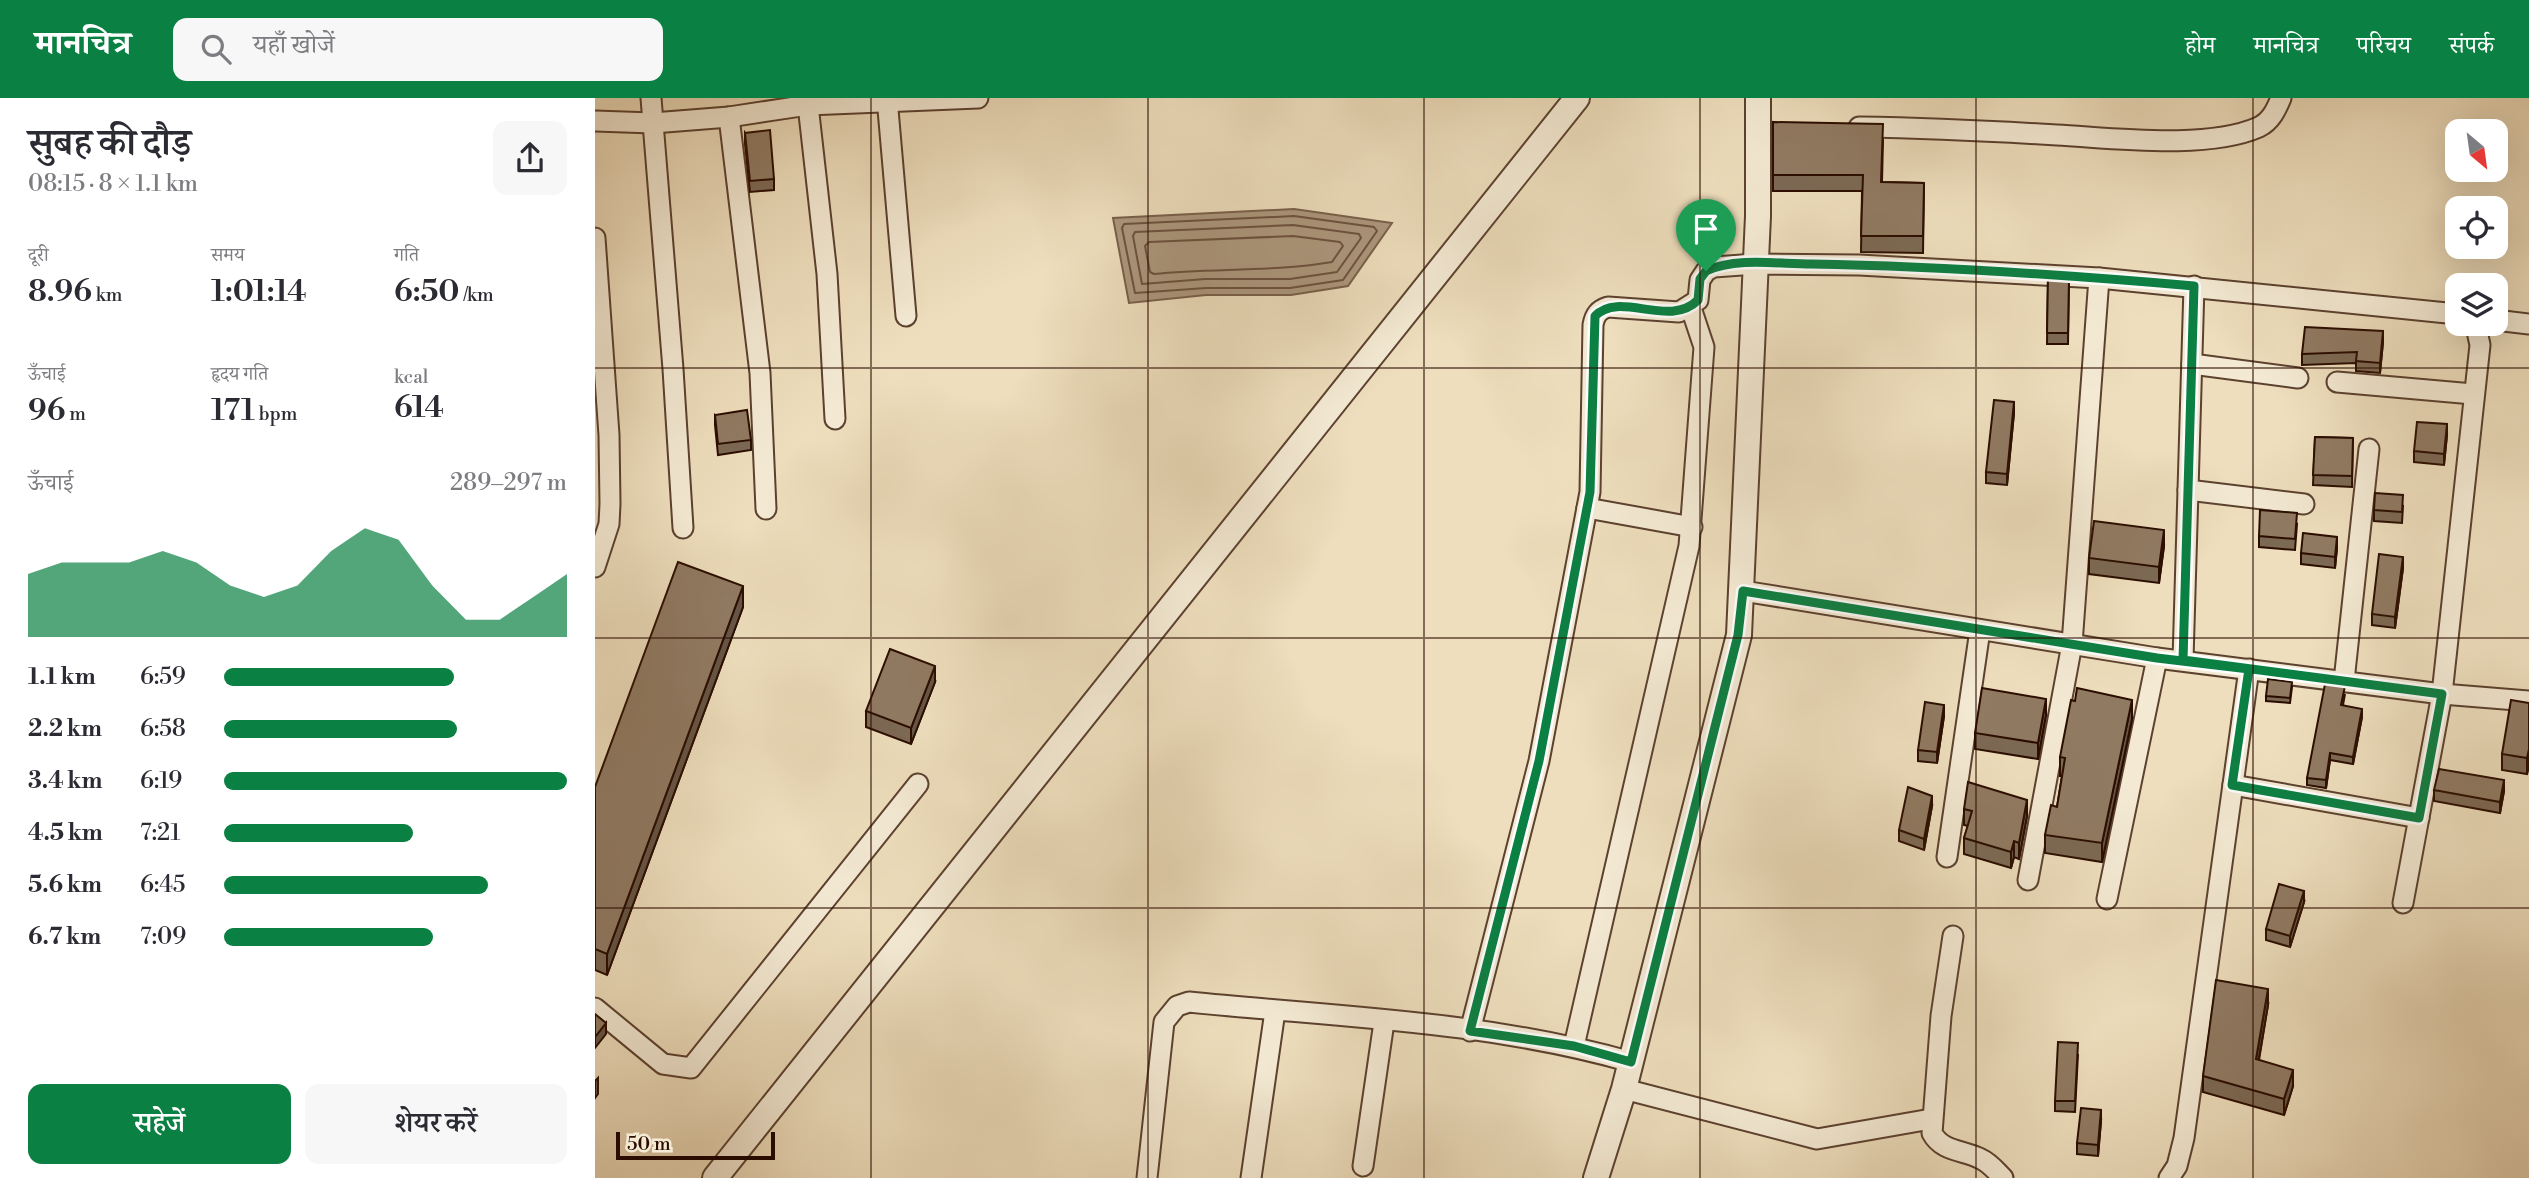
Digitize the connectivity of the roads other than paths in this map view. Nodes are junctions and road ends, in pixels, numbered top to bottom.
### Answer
1 (651, 98) edge
2 (957, 98) edge
3 (978, 98) edge
4 (1577, 98) edge
5 (1758, 98) edge
6 (2281, 98) edge
7 (887, 101) edge
8 (808, 105) junction
9 (729, 117) junction
10 (595, 121) edge
11 (653, 123) junction
12 (1841, 127) edge
13 (595, 238) edge
14 (1756, 264) junction
15 (2099, 278) junction
16 (2194, 286) junction
17 (1691, 308) junction
18 (2445, 313) edge
19 (906, 316) dead end
20 (2508, 322) edge
21 (2529, 324) edge
22 (2478, 336) edge
23 (2192, 364) junction
24 (2298, 378) dead end
25 (2337, 382) dead end
26 (2473, 394) junction
27 (835, 419) dead end
28 (2369, 449) dead end
29 (2188, 490) junction
30 (2304, 504) dead end
31 (1587, 508) junction
32 (765, 509) dead end
33 (1692, 527) junction
34 (683, 528) dead end
35 (595, 567) edge
36 (1743, 591) junction
37 (1980, 630) junction
38 (2073, 644) junction
39 (2157, 658) junction
40 (2183, 660) junction
41 (2249, 669) junction
42 (2344, 681) junction
43 (2442, 694) junction
44 (2529, 701) edge
45 (918, 784) dead end
46 (2232, 785) junction
47 (2419, 818) junction
48 (1947, 857) dead end
49 (2028, 880) dead end
50 (2107, 899) dead end
51 (2403, 903) dead end
52 (1953, 936) dead end
53 (595, 1008) edge
54 (1275, 1011) junction
55 (1384, 1022) junction
56 (1470, 1031) junction
57 (1574, 1046) junction
58 (1631, 1062) junction
59 (1624, 1089) junction
60 (1931, 1119) junction
61 (1363, 1166) dead end
62 (715, 1178) edge
63 (1147, 1178) edge
64 (1251, 1178) edge
65 (1597, 1178) edge
66 (2003, 1178) edge
67 (2169, 1178) edge

1 - 11 street
2 - 3 street
2 - 7 street
4 - 62 street
5 - 14 street
6 - 12 street
7 - 8 street
7 - 19 street
8 - 9 street
8 - 27 street
9 - 11 street
9 - 32 street
10 - 11 street
11 - 34 street
13 - 35 street
14 - 15 street
14 - 17 street
14 - 36 street
15 - 16 street
15 - 38 street
16 - 18 street
16 - 23 street
17 - 31 street
17 - 33 street
20 - 21 street
22 - 26 street
23 - 24 street
23 - 29 street
25 - 26 street
26 - 43 street
28 - 42 street
29 - 30 street
29 - 40 street
31 - 33 street
31 - 56 street
33 - 57 street
36 - 37 street
36 - 58 street
37 - 38 street
37 - 48 street
38 - 39 street
38 - 49 street
39 - 40 street
39 - 50 street
40 - 41 street
41 - 42 street
41 - 46 street
42 - 43 street
43 - 44 street
43 - 47 street
45 - 53 street
46 - 47 street
46 - 67 street
47 - 51 street
52 - 60 street
54 - 55 street
54 - 63 street
54 - 64 street
55 - 56 street
55 - 61 street
56 - 57 street
57 - 58 street
58 - 59 street
59 - 60 street
59 - 65 street
60 - 66 street

